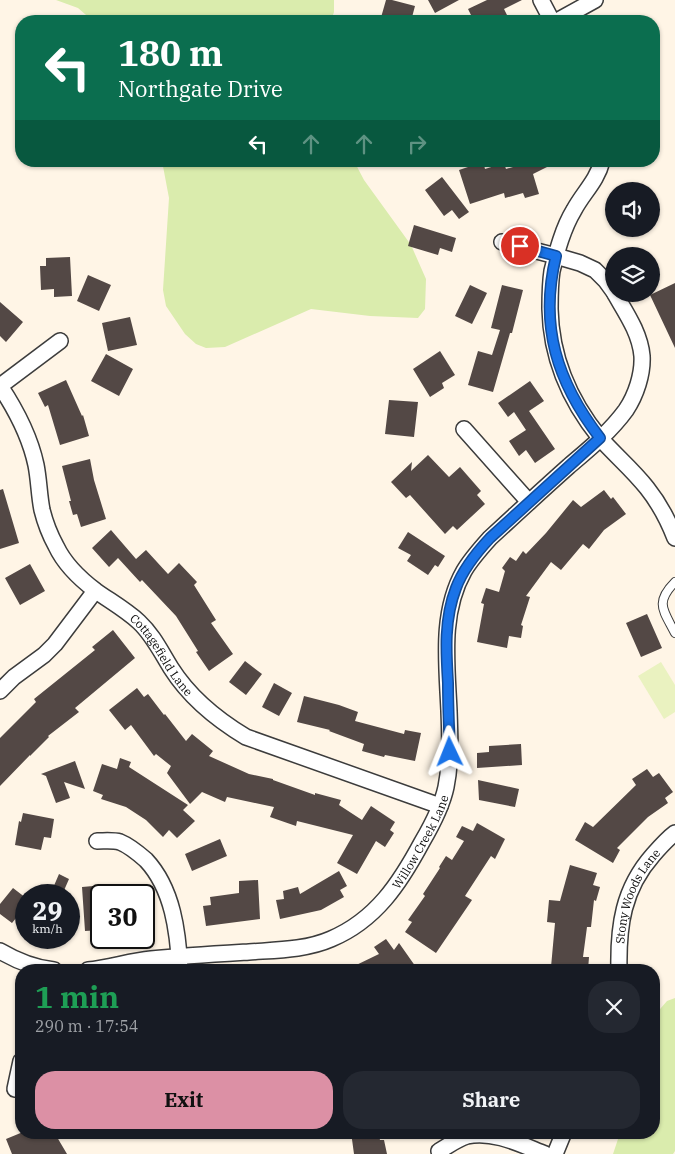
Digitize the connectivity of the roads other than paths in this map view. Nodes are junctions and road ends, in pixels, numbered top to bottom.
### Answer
1 (542, 0) edge
2 (595, 0) edge
3 (549, 15) edge
4 (568, 15) edge
5 (600, 167) edge
6 (502, 242) dead end
7 (556, 256) junction
8 (605, 280) edge
9 (619, 302) edge
10 (60, 341) dead end
11 (0, 386) edge
12 (464, 429) dead end
13 (600, 438) junction
14 (529, 502) junction
15 (675, 538) edge
16 (675, 582) edge
17 (95, 591) junction
18 (675, 633) edge
19 (0, 691) edge
20 (440, 806) junction
21 (675, 833) edge
22 (97, 841) dead end
23 (0, 951) edge
24 (180, 963) edge
25 (24, 964) edge
26 (121, 964) edge
27 (619, 964) edge
28 (460, 1139) edge
29 (504, 1139) edge
30 (561, 1139) edge
31 (439, 1151) dead end
32 (546, 1154) edge
33 (555, 1154) edge

1 - 3 street
2 - 4 street
5 - 7 street
6 - 7 street, Willow Creek Lane
7 - 8 street, Willow Creek Lane
7 - 13 street
9 - 13 street, Willow Creek Lane
10 - 11 street
11 - 17 street, Cottagefield Lane
12 - 14 street
13 - 14 street, Willow Creek Lane
13 - 15 street
14 - 20 street, Willow Creek Lane
16 - 18 lane
17 - 19 street
17 - 20 street, Cottagefield Lane
20 - 24 street, Willow Creek Lane
21 - 27 street, Stony Woods Lane
22 - 24 street
23 - 25 street
24 - 26 street, Willow Creek Lane
28 - 31 street
29 - 32 street
30 - 33 street

